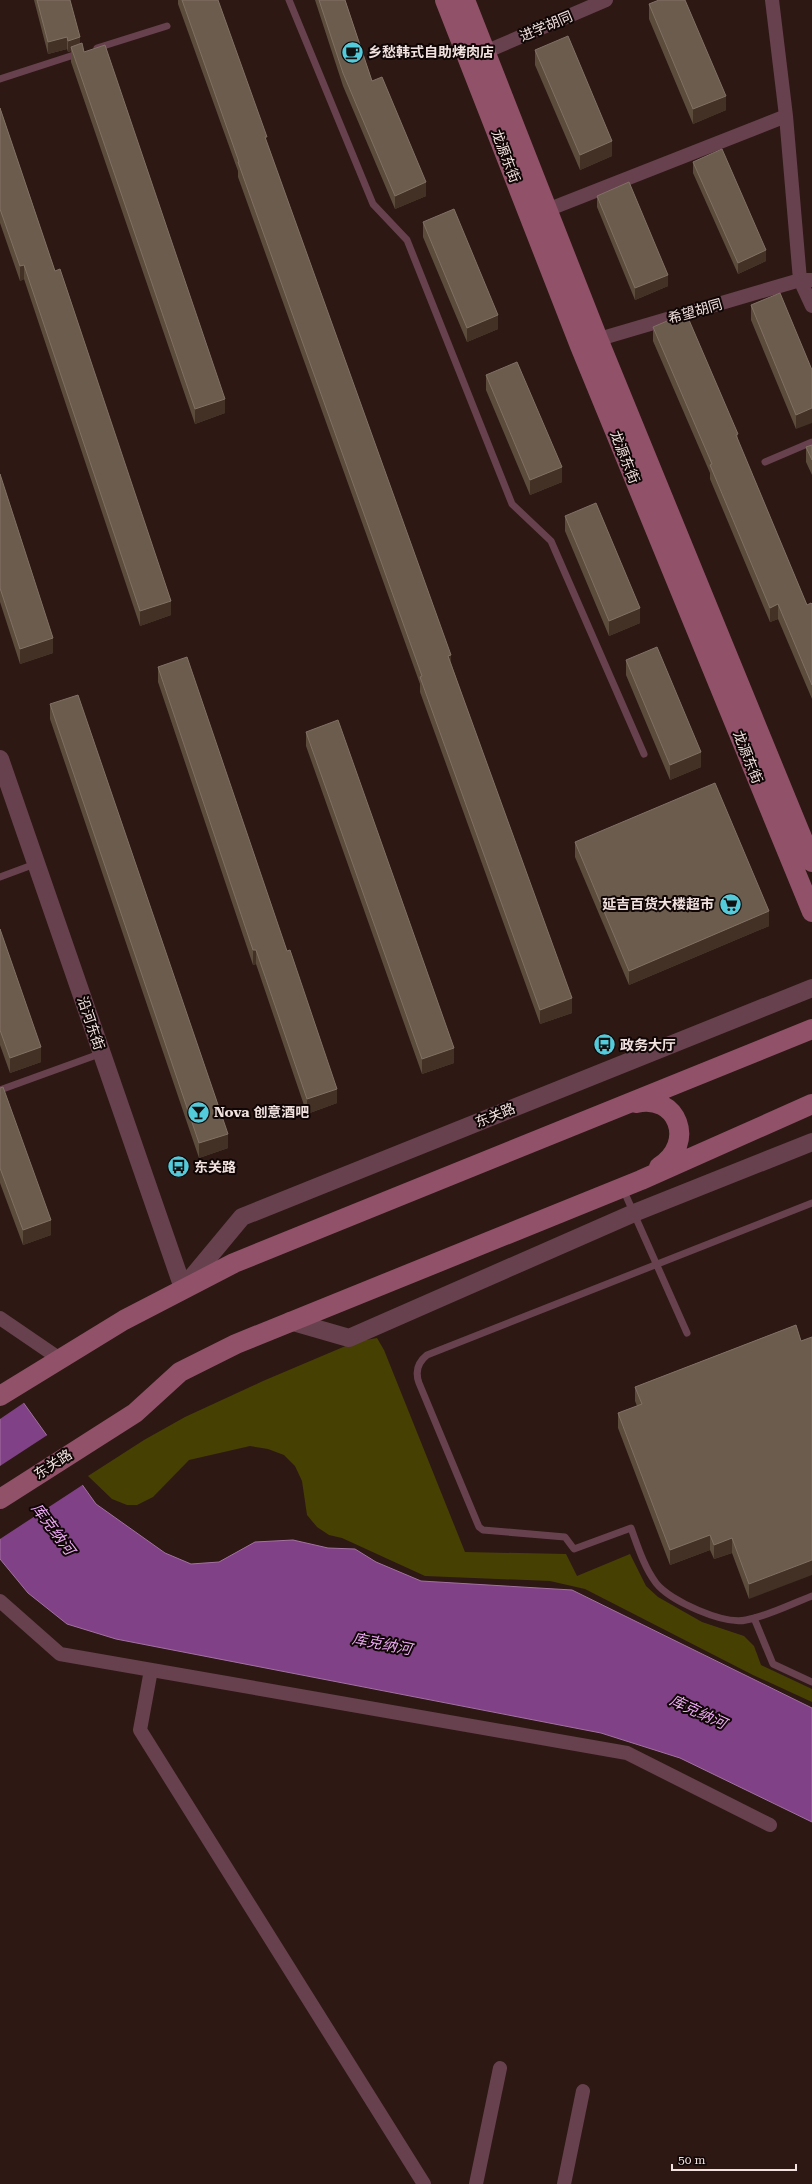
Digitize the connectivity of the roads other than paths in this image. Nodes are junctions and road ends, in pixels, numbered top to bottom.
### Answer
1 (289, 0) edge
2 (445, 0) edge
3 (465, 0) edge
4 (606, 0) edge
5 (772, 0) edge
6 (167, 26) dead end
7 (485, 52) junction
8 (0, 79) edge
9 (786, 116) junction
10 (547, 210) junction
11 (806, 280) edge
12 (812, 306) edge
13 (589, 342) junction
14 (812, 442) edge
15 (765, 462) dead end
16 (644, 754) dead end
17 (0, 759) edge
18 (812, 862) edge
19 (36, 863) junction
20 (0, 877) edge
21 (812, 912) edge
22 (812, 988) edge
23 (812, 1029) edge
24 (102, 1053) junction
25 (0, 1090) edge
26 (812, 1104) edge
27 (623, 1106) junction
28 (812, 1142) edge
29 (641, 1180) junction
30 (622, 1187) junction
31 (812, 1203) edge
32 (634, 1213) junction
33 (657, 1265) junction
34 (183, 1288) junction
35 (0, 1318) edge
36 (290, 1321) junction
37 (687, 1333) dead end
38 (54, 1362) junction
39 (0, 1396) edge
40 (0, 1498) edge
41 (812, 1596) edge
42 (0, 1601) edge
43 (754, 1618) junction
44 (150, 1670) junction
45 (812, 1682) edge
46 (770, 1825) dead end
47 (500, 2068) dead end
48 (583, 2091) dead end
49 (424, 2184) edge
50 (476, 2184) edge
51 (564, 2184) edge

1 - 16 lane
2 - 13 main road, 龙源东街
3 - 7 main road, 龙源东街
4 - 7 street, 进学胡同
5 - 9 street
6 - 8 lane
7 - 10 main road, 龙源东街
9 - 10 street
9 - 11 street
10 - 13 main road, 龙源东街
11 - 12 street
11 - 13 street, 希望胡同
13 - 18 main road, 龙源东街
13 - 21 main road, 龙源东街
14 - 15 lane
17 - 19 street, 沿河东街
19 - 20 lane
19 - 24 street, 沿河东街
22 - 34 street, 东关路
23 - 27 main road, 东关路
24 - 25 lane
24 - 34 street, 沿河东街
26 - 29 main road, 东关路
27 - 29 main road
27 - 34 main road, 东关路
28 - 32 street
29 - 30 main road, 东关路
30 - 32 lane
30 - 36 main road, 东关路
31 - 33 lane
32 - 33 lane
32 - 36 street
33 - 37 lane
33 - 43 lane
34 - 38 main road, 东关路
35 - 38 street
36 - 40 main road, 东关路
38 - 39 main road, 东关路
41 - 43 lane
42 - 44 street
43 - 45 lane
44 - 46 street
44 - 49 street
47 - 50 street
48 - 51 street

